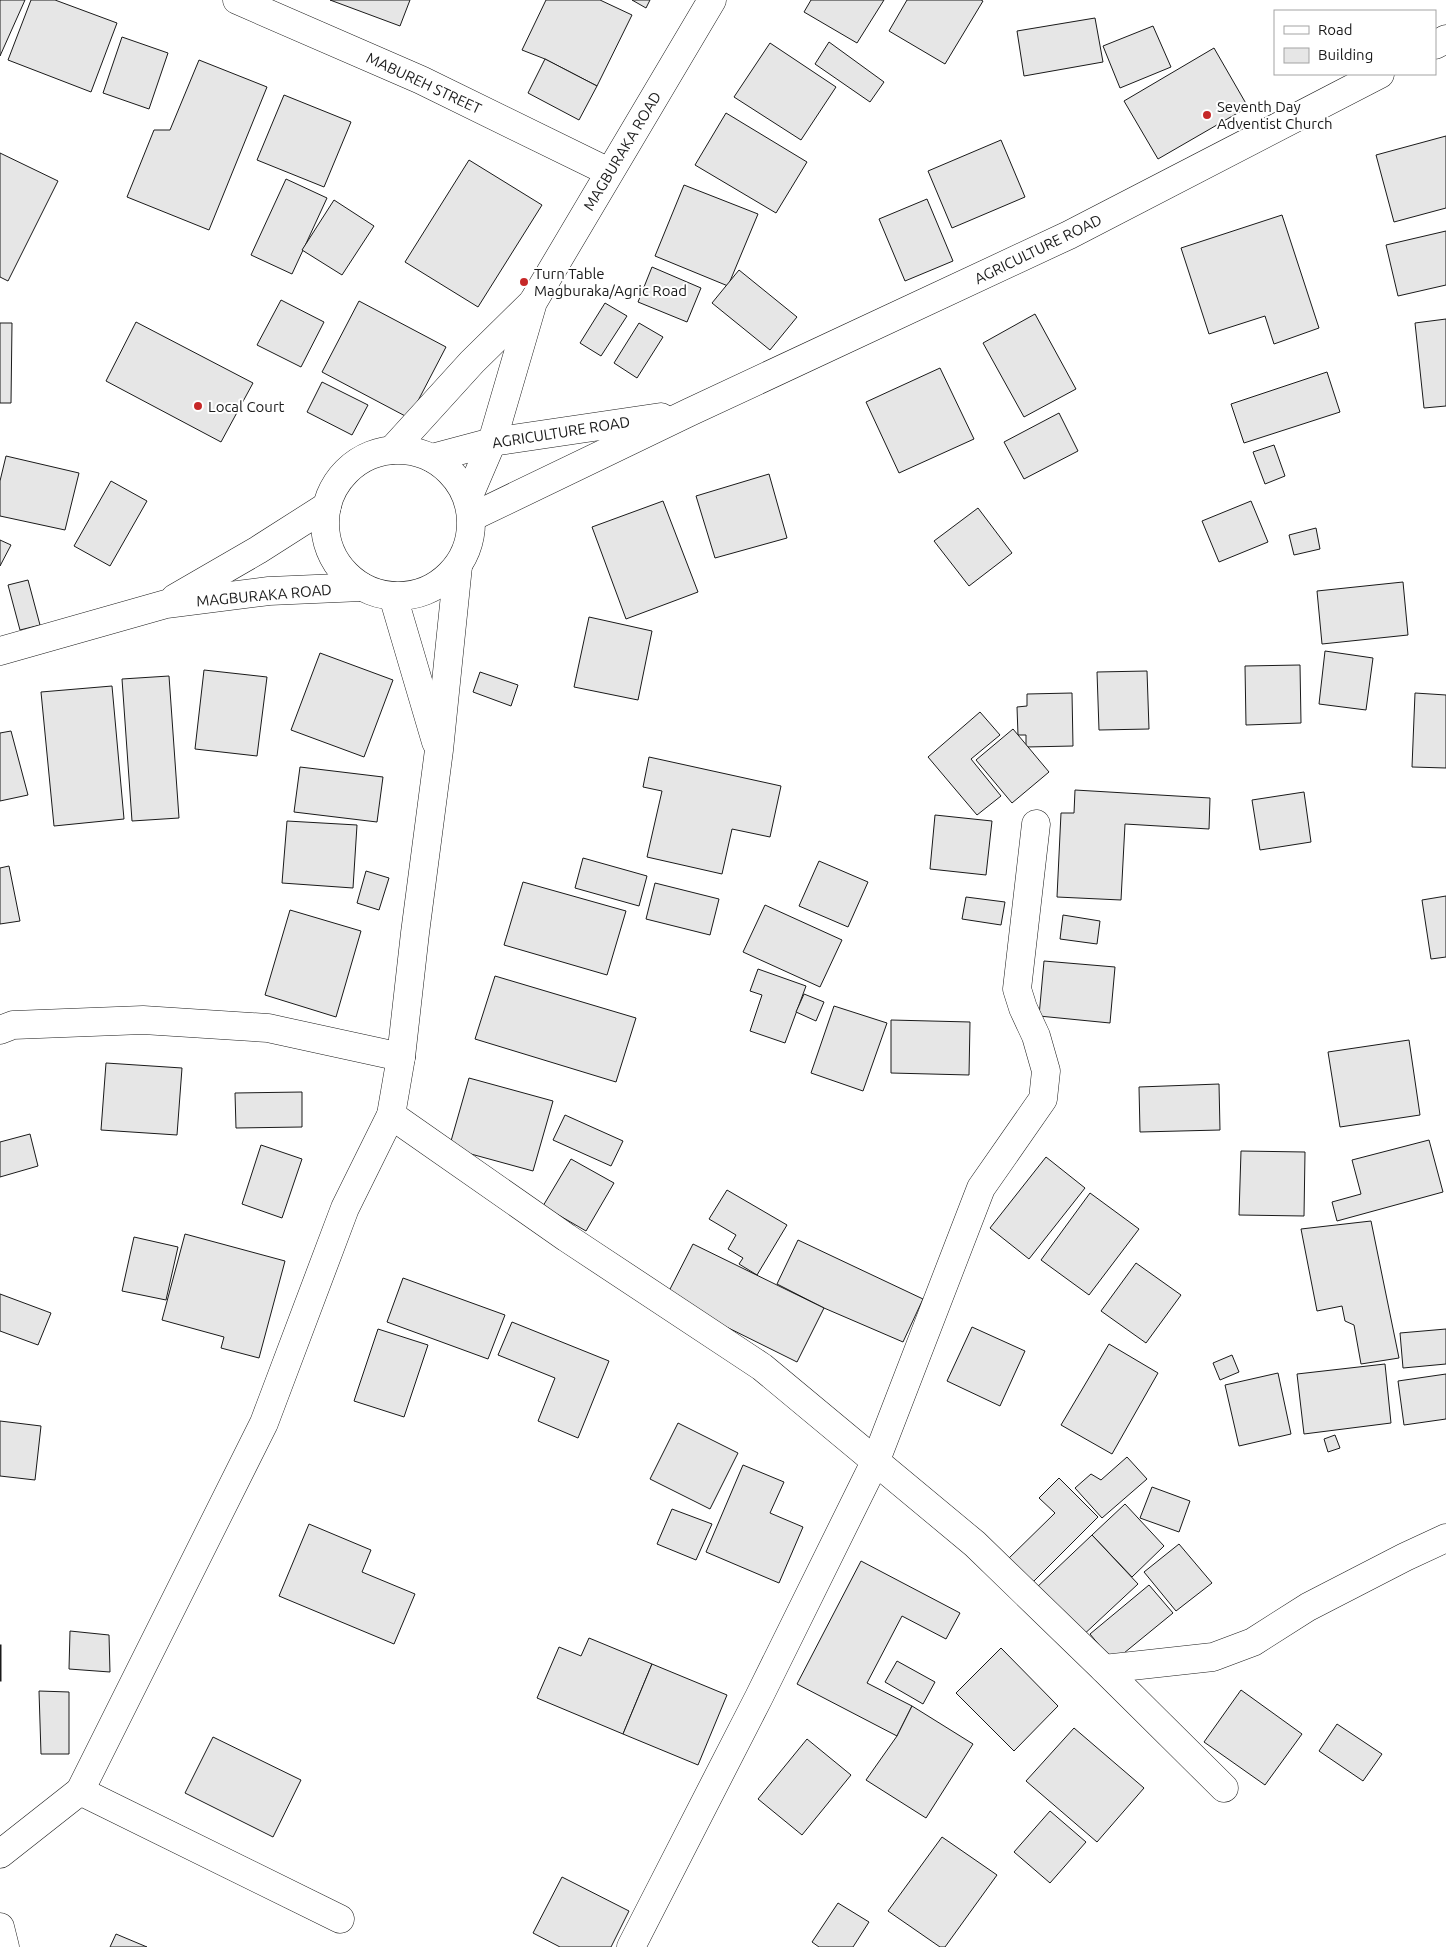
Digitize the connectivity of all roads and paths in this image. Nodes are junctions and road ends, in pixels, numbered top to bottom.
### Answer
1 (237, 0) edge
2 (712, 0) edge
3 (1378, 75) edge
4 (609, 172) junction
5 (533, 302) junction
6 (690, 412) junction
7 (492, 442) junction
8 (392, 450) junction
9 (432, 458) junction
10 (326, 506) junction
11 (470, 508) junction
12 (458, 566) junction
13 (362, 587) junction
14 (393, 596) junction
15 (166, 604) junction
16 (0, 652) edge
17 (439, 750) junction
18 (1036, 824) dead end
19 (0, 1030) edge
20 (401, 1058) junction
21 (391, 1115) junction
22 (876, 1460) junction
23 (1446, 1538) edge
24 (1104, 1669) junction
25 (1224, 1788) dead end
26 (80, 1791) junction
27 (0, 1854) edge
28 (340, 1919) dead end
29 (0, 1927) edge
30 (5, 1947) edge
31 (631, 1947) edge

1 - 4 street, MABUREH STREET
2 - 4 street, MAGBURAKA ROAD
3 - 6 street, AGRICULTURE ROAD
4 - 5 street, MAGBURAKA ROAD
5 - 7 street, MAGBURAKA ROAD
5 - 8 street, MAGBURAKA ROAD
6 - 7 street, AGRICULTURE ROAD
6 - 11 street, AGRICULTURE ROAD
7 - 9 street, AGRICULTURE ROAD
7 - 11 street, MAGBURAKA ROAD
8 - 9 street
8 - 10 street
9 - 11 street
10 - 13 street
10 - 15 street, MAGBURAKA ROAD
11 - 12 street
12 - 14 street
12 - 17 street
13 - 14 street
13 - 15 street, MAGBURAKA ROAD
14 - 17 street
15 - 16 street, MAGBURAKA ROAD
17 - 20 street
18 - 22 street
19 - 20 street
20 - 21 street
21 - 22 street
21 - 26 street
22 - 24 street
22 - 31 street
23 - 24 street
24 - 25 street
26 - 27 street
26 - 28 street
29 - 30 street

